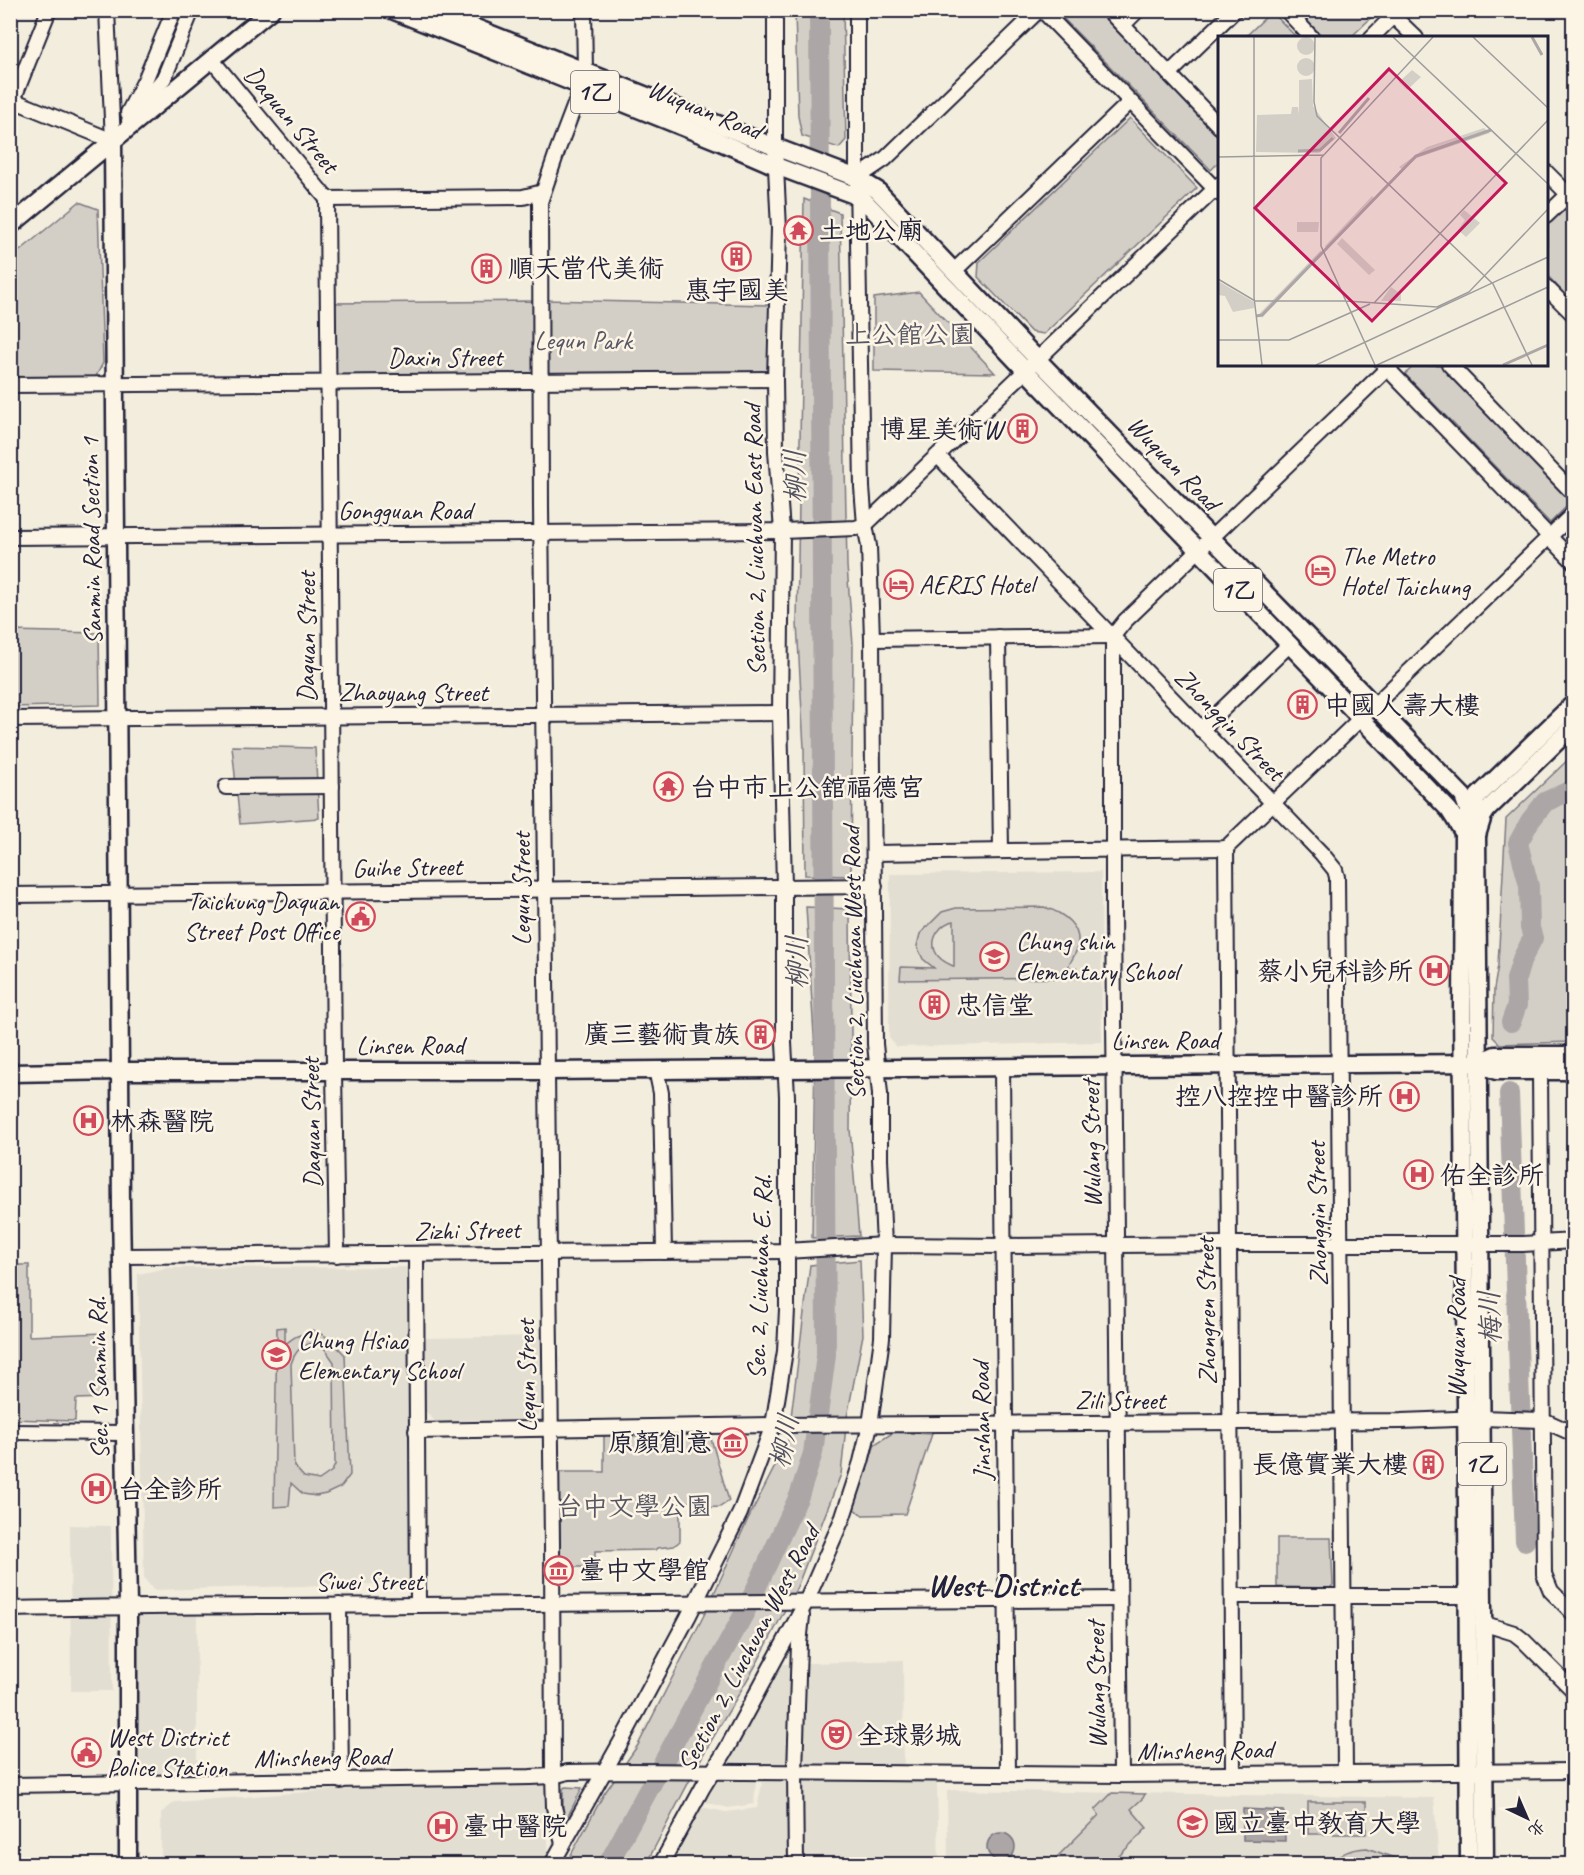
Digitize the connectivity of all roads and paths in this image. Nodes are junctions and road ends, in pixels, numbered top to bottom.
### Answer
1 (49, 10) edge
2 (107, 10) edge
3 (174, 10) edge
4 (192, 10) edge
5 (271, 10) edge
6 (392, 10) edge
7 (431, 10) edge
8 (584, 10) edge
9 (775, 10) edge
10 (857, 10) edge
11 (1040, 10) edge
12 (1108, 10) edge
13 (1138, 10) edge
14 (1234, 10) edge
15 (1286, 10) edge
16 (1393, 12) edge
17 (1123, 25) junction
18 (1310, 36) edge
19 (1373, 36) edge
20 (1414, 36) edge
21 (212, 60) junction
22 (1169, 74) junction
23 (584, 79) junction
24 (12, 100) edge
25 (1130, 102) junction
26 (1218, 125) edge
27 (113, 141) junction
28 (776, 147) junction
29 (776, 166) junction
30 (1548, 174) edge
31 (851, 175) junction
32 (1218, 189) edge
33 (543, 192) junction
34 (851, 193) junction
35 (1572, 195) edge
36 (327, 199) junction
37 (1548, 214) edge
38 (10, 226) edge
39 (954, 271) junction
40 (1548, 289) edge
41 (1574, 315) edge
42 (1031, 365) junction
43 (1388, 366) edge
44 (1451, 366) edge
45 (775, 379) junction
46 (541, 380) junction
47 (328, 381) junction
48 (115, 384) junction
49 (10, 385) edge
50 (938, 456) junction
51 (1574, 494) edge
52 (1574, 513) edge
53 (865, 525) junction
54 (783, 531) junction
55 (542, 532) junction
56 (330, 534) junction
57 (116, 535) junction
58 (10, 537) edge
59 (1549, 537) junction
60 (1205, 544) junction
61 (1574, 562) edge
62 (1113, 636) junction
63 (998, 637) junction
64 (872, 639) junction
65 (1290, 644) junction
66 (1574, 703) edge
67 (1374, 706) junction
68 (780, 713) junction
69 (543, 714) junction
70 (331, 716) junction
71 (118, 718) junction
72 (1361, 718) junction
73 (10, 719) edge
74 (1574, 725) edge
75 (1201, 730) junction
76 (332, 786) junction
77 (226, 787) dead end
78 (1476, 801) junction
79 (1273, 803) junction
80 (1449, 810) junction
81 (1468, 813) junction
82 (1470, 834) junction
83 (1226, 848) junction
84 (1112, 850) junction
85 (1001, 851) junction
86 (874, 853) junction
87 (875, 886) junction
88 (784, 887) junction
89 (545, 890) junction
90 (333, 892) junction
91 (119, 893) junction
92 (10, 895) edge
93 (1574, 1055) edge
94 (1470, 1064) junction
95 (1227, 1065) junction
96 (1340, 1065) junction
97 (1114, 1066) junction
98 (1002, 1067) junction
99 (877, 1068) junction
100 (656, 1069) junction
101 (786, 1069) junction
102 (121, 1071) junction
103 (334, 1071) junction
104 (547, 1071) junction
105 (1540, 1071) junction
106 (1574, 1071) edge
107 (10, 1072) edge
108 (1574, 1240) edge
109 (1472, 1243) junction
110 (1542, 1243) junction
111 (1229, 1244) junction
112 (1341, 1244) junction
113 (884, 1245) junction
114 (1116, 1245) junction
115 (1004, 1246) junction
116 (786, 1251) junction
117 (664, 1252) junction
118 (549, 1253) junction
119 (337, 1255) junction
120 (416, 1255) junction
121 (122, 1256) junction
122 (1473, 1419) junction
123 (1543, 1419) junction
124 (1343, 1422) junction
125 (1231, 1423) junction
126 (1006, 1424) junction
127 (1118, 1424) junction
128 (773, 1425) junction
129 (870, 1425) junction
130 (551, 1428) junction
131 (416, 1431) junction
132 (10, 1432) edge
133 (124, 1433) junction
134 (1574, 1434) edge
135 (1233, 1596) junction
136 (1344, 1596) junction
137 (1474, 1596) junction
138 (1119, 1599) junction
139 (1007, 1600) junction
140 (696, 1602) junction
141 (806, 1602) junction
142 (552, 1604) junction
143 (339, 1605) junction
144 (418, 1605) junction
145 (128, 1607) junction
146 (10, 1609) edge
147 (1574, 1614) edge
148 (1482, 1623) junction
149 (1574, 1691) edge
150 (713, 1771) junction
151 (1574, 1771) edge
152 (604, 1772) junction
153 (795, 1772) junction
154 (1346, 1772) junction
155 (1475, 1772) junction
156 (1233, 1773) junction
157 (1008, 1774) junction
158 (1121, 1775) junction
159 (553, 1776) junction
160 (341, 1781) junction
161 (127, 1782) junction
162 (10, 1785) edge
163 (563, 1843) junction
164 (128, 1864) edge
165 (552, 1864) edge
166 (661, 1864) edge
167 (796, 1864) edge
168 (1468, 1864) edge
169 (1485, 1864) edge

1 - 24 street
2 - 27 street, Sanmin Road Section 1
3 - 27 street
4 - 27 street
5 - 21 main road
6 - 23 main road, Wuquan Road / 1乙
7 - 23 main road, Wuquan Road / 1乙
8 - 23 street, Lequn Street
9 - 28 street, Section 2, Liuchuan East Road
10 - 31 street, Section 2, Liuchuan West Road
11 - 25 street
11 - 31 street
12 - 17 street
13 - 17 street
14 - 22 street
15 - 18 street
16 - 19 street
16 - 20 street
17 - 22 street
21 - 27 main road
21 - 36 street, Daquan Street
22 - 26 street
23 - 28 main road, Wuquan Road / 1乙
23 - 29 main road, Wuquan Road / 1乙
23 - 33 street, Lequn Street
24 - 27 street
25 - 32 street
25 - 39 street
27 - 38 main road
27 - 48 main road, Sanmin Road Section 1
28 - 29 street, Section 2, Liuchuan East Road
28 - 31 main road, Wuquan Road / 1乙
29 - 34 main road, Wuquan Road / 1乙
29 - 45 street, Section 2, Liuchuan East Road
30 - 35 street
31 - 34 street, Section 2, Liuchuan West Road
31 - 39 main road, Wuquan Road / 1乙
32 - 42 street
33 - 36 street
33 - 46 street, Lequn Street
34 - 42 main road, Wuquan Road / 1乙
34 - 53 street, Section 2, Liuchuan West Road
35 - 37 street
36 - 47 street, Daquan Street
39 - 42 main road, Wuquan Road / 1乙
40 - 41 street
42 - 50 street
42 - 60 main road, Wuquan Road / 1乙
43 - 59 street
43 - 60 street
44 - 51 street
45 - 46 street, Daxin Street
45 - 54 street, Section 2, Liuchuan East Road
46 - 47 street, Daxin Street
46 - 55 street, Lequn Street
47 - 48 street, Daxin Street
47 - 56 street, Daquan Street
48 - 49 street, Daxin Street
48 - 57 main road, Sanmin Road Section 1
50 - 53 street
50 - 62 street, Zhongqin Street
52 - 59 street
53 - 54 street, Gongguan Road
53 - 64 street, Section 2, Liuchuan West Road
54 - 55 street, Gongguan Road
54 - 68 street, Section 2, Liuchuan East Road
55 - 56 street, Gongguan Road
55 - 69 street, Lequn Street
56 - 57 street, Gongguan Road
56 - 70 street, Daquan Street
57 - 58 street, Gongguan Road
57 - 71 main road, Sanmin Road Section 1
59 - 61 street
59 - 67 street
60 - 62 street
60 - 65 main road, Wuquan Road / 1乙
60 - 67 main road, Wuquan Road / 1乙
62 - 63 street
62 - 75 street, Zhongqin Street
62 - 84 street, Wulang Street
63 - 64 street
63 - 85 street
64 - 86 street, Section 2, Liuchuan West Road
65 - 72 main road, Wuquan Road / 1乙
65 - 75 street
66 - 78 main road
67 - 72 street
67 - 78 main road, Wuquan Road / 1乙
68 - 69 street, Zhaoyang Street
68 - 88 street, Section 2, Liuchuan East Road
69 - 70 street, Zhaoyang Street
69 - 89 street, Lequn Street
70 - 71 street, Zhaoyang Street
70 - 76 street, Daquan Street
71 - 73 street, Zhaoyang Street
71 - 91 main road, Sanmin Road Section 1
72 - 79 street
72 - 80 main road, Wuquan Road / 1乙
74 - 78 main road
75 - 79 street, Zhongqin Street
76 - 77 street
76 - 90 street, Daquan Street
78 - 81 main road, Wuquan Road / 1乙
78 - 82 main road
79 - 83 street
79 - 96 street, Zhongqin Street
80 - 81 main road
80 - 82 main road, Wuquan Road / 1乙
81 - 82 main road, Wuquan Road / 1乙
82 - 94 main road, Wuquan Road / 1乙
83 - 84 street
83 - 95 street, Zhongren Street
84 - 85 street
84 - 97 street, Wulang Street
85 - 86 street
86 - 87 street, Section 2, Liuchuan West Road
87 - 88 street, Guihe Street
87 - 99 street, Section 2, Liuchuan West Road
88 - 89 street, Guihe Street
88 - 101 street, Section 2, Liuchuan East Road
89 - 90 street, Guihe Street
89 - 104 street, Lequn Street
90 - 91 street, Guihe Street
90 - 103 street, Daquan Street
91 - 92 street, Guihe Street
91 - 102 main road, Sanmin Road Section 1
93 - 94 main road
94 - 96 main road, Linsen Road
94 - 105 main road
94 - 109 main road, Wuquan Road / 1乙
95 - 96 main road, Linsen Road
95 - 97 main road, Linsen Road
95 - 111 street, Zhongren Street
96 - 112 street, Zhongqin Street
97 - 98 main road, Linsen Road
97 - 114 street, Wulang Street
98 - 99 main road, Linsen Road
98 - 115 street, Jinshan Road
99 - 101 main road, Linsen Road
99 - 113 street, Section 2, Liuchuan West Road
100 - 101 main road, Linsen Road
100 - 104 main road, Linsen Road
100 - 117 street
101 - 116 street, Sec. 2, Liuchuan E. Rd.
102 - 103 main road, Linsen Road
102 - 107 main road, Linsen Road
102 - 121 main road, Sec. 1 Sanmin Rd.
103 - 104 main road, Linsen Road
103 - 119 street, Daquan Street
104 - 118 street, Lequn Street
105 - 106 main road
105 - 110 street
108 - 110 street
109 - 110 street
109 - 112 street
109 - 122 main road, Wuquan Road / 1乙
110 - 123 street
111 - 112 street
111 - 114 street
111 - 125 street, Zhongren Street
112 - 124 street, Zhongqin Street
113 - 115 street
113 - 116 street, Zizhi Street
113 - 129 street, Section 2, Liuchuan West Road
114 - 115 street
114 - 127 street, Wulang Street
115 - 126 street, Jinshan Road
116 - 117 street, Zizhi Street
116 - 128 street, Sec. 2, Liuchuan E. Rd.
117 - 118 street, Zizhi Street
118 - 120 street, Zizhi Street
118 - 130 street, Lequn Street
119 - 120 street, Zizhi Street
119 - 121 street, Zizhi Street
120 - 131 street
121 - 133 main road, Sec. 1 Sanmin Rd.
122 - 123 street, Zili Street
122 - 124 street, Zili Street
122 - 137 main road, Wuquan Road / 1乙
123 - 134 street
123 - 147 street
124 - 125 street, Zili Street
124 - 136 street, Zhongqin Street
125 - 127 street, Zili Street
125 - 135 street, Zhongren Street
126 - 127 street, Zili Street
126 - 129 street, Zili Street
126 - 139 street, Jinshan Road
127 - 138 street, Wulang Street
128 - 129 street, Zili Street
128 - 130 street
128 - 140 street, Sec. 2, Liuchuan E. Rd.
129 - 141 street, Section 2, Liuchuan West Road
130 - 131 street
130 - 142 street, Lequn Street
131 - 144 street
132 - 133 street
133 - 145 main road, Sec. 1 Sanmin Rd.
135 - 136 street
135 - 156 street, Zhongren Street
136 - 137 street
136 - 154 street, Zhongqin Street
137 - 148 main road, Wuquan Road / 1乙
137 - 155 main road, Wuquan Road / 1乙
138 - 139 street
138 - 158 street, Wulang Street
139 - 141 street
139 - 157 street, Jinshan Road
140 - 141 street, Siwei Street
140 - 142 street, Siwei Street
140 - 152 street, Sec. 2, Liuchuan E. Rd.
141 - 150 street, Section 2, Liuchuan West Road
141 - 153 street
142 - 144 street, Siwei Street
142 - 159 street, Lequn Street
143 - 144 street, Siwei Street
143 - 145 street, Siwei Street
143 - 160 street
145 - 146 street, Siwei Street
145 - 161 main road, Sec. 1 Sanmin Rd.
148 - 149 street
148 - 155 main road, Wuquan Road / 1乙
150 - 152 street, Minsheng Road
150 - 153 street, Minsheng Road
150 - 166 street, Section 2, Liuchuan West Road
151 - 155 street, Minsheng Road
152 - 159 street, Minsheng Road
152 - 163 street, Sec. 2, Liuchuan E. Rd.
153 - 157 street, Minsheng Road
153 - 167 street
154 - 155 street, Minsheng Road
154 - 156 street, Minsheng Road
155 - 168 main road, Wuquan Road / 1乙
155 - 169 main road, Wuquan Road / 1乙
156 - 158 street, Minsheng Road
157 - 158 street, Minsheng Road
159 - 160 street, Minsheng Road
159 - 163 street, Lequn Street
160 - 161 street, Minsheng Road
161 - 162 street, Minsheng Road
161 - 164 main road, Sec. 1 Sanmin Rd.
163 - 165 street, Sec. 2, Liuchuan E. Rd.

